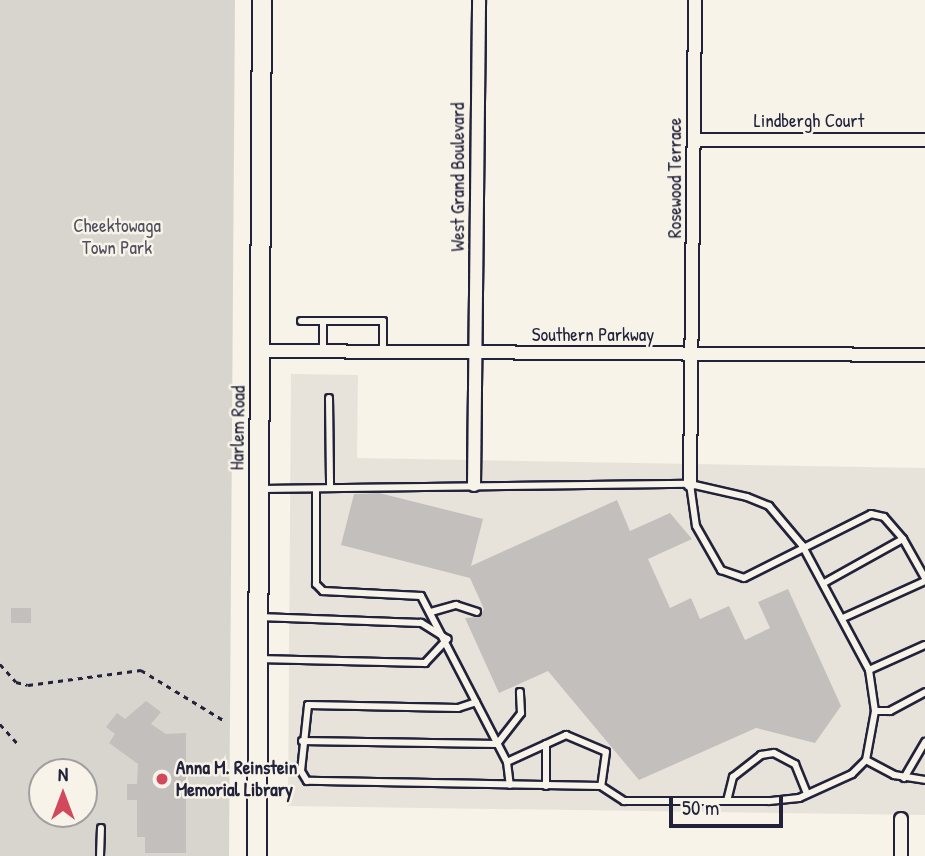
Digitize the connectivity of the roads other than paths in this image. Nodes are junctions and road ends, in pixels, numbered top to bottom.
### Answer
1 (262, 0) edge
2 (479, 0) edge
3 (695, 0) edge
4 (694, 140) junction
5 (925, 140) edge
6 (301, 321) dead end
7 (323, 321) junction
8 (260, 351) junction
9 (323, 352) junction
10 (383, 353) junction
11 (476, 354) junction
12 (693, 355) junction
13 (925, 355) edge
14 (329, 398) dead end
15 (690, 484) junction
16 (330, 485) junction
17 (474, 485) junction
18 (259, 489) junction
19 (316, 489) junction
20 (903, 539) junction
21 (802, 545) junction
22 (925, 580) edge
23 (824, 583) junction
24 (431, 612) junction
25 (477, 612) dead end
26 (257, 617) junction
27 (843, 618) junction
28 (447, 639) junction
29 (925, 645) edge
30 (257, 659) junction
31 (869, 670) junction
32 (520, 692) dead end
33 (925, 692) edge
34 (476, 702) junction
35 (876, 711) junction
36 (302, 741) junction
37 (925, 742) edge
38 (497, 744) junction
39 (546, 744) junction
40 (866, 760) junction
41 (507, 762) junction
42 (904, 778) junction
43 (925, 780) edge
44 (509, 785) junction
45 (546, 786) junction
46 (601, 786) junction
47 (807, 794) junction
48 (727, 801) junction
49 (901, 819) dead end
50 (101, 828) dead end
51 (100, 856) edge
52 (257, 856) edge
53 (901, 856) edge

1 - 8 main road, Harlem Road
2 - 11 street, West Grand Boulevard
3 - 4 street, Rosewood Terrace
4 - 5 street, Lindbergh Court
4 - 12 street, Rosewood Terrace
6 - 7 lane
7 - 9 lane
7 - 10 lane
8 - 9 street, Southern Parkway
8 - 18 main road, Harlem Road
9 - 10 street, Southern Parkway
10 - 11 street, Southern Parkway
11 - 12 street, Southern Parkway
11 - 17 street, West Grand Boulevard
12 - 13 street, Southern Parkway
12 - 15 street, Rosewood Terrace
14 - 16 lane
15 - 17 lane
15 - 21 lane
15 - 21 lane
16 - 17 lane
16 - 19 lane
18 - 19 lane
18 - 26 main road, Harlem Road
19 - 24 lane
20 - 21 lane
20 - 22 lane
20 - 23 lane
21 - 23 lane
22 - 27 lane
23 - 27 lane
24 - 25 lane
24 - 28 lane
26 - 28 lane
26 - 30 main road, Harlem Road
27 - 31 lane
28 - 30 lane
28 - 34 lane
29 - 31 lane
30 - 52 main road, Harlem Road
31 - 35 lane
32 - 38 lane
33 - 35 lane
34 - 36 lane
34 - 38 lane
35 - 40 lane
36 - 38 lane
36 - 44 lane
37 - 42 lane
38 - 41 lane
39 - 41 lane
39 - 45 lane
39 - 46 lane
40 - 42 lane
40 - 47 lane
41 - 44 lane
42 - 43 lane
44 - 45 lane
45 - 46 lane
46 - 48 lane
47 - 48 lane
47 - 48 lane
49 - 53 street
50 - 51 lane

